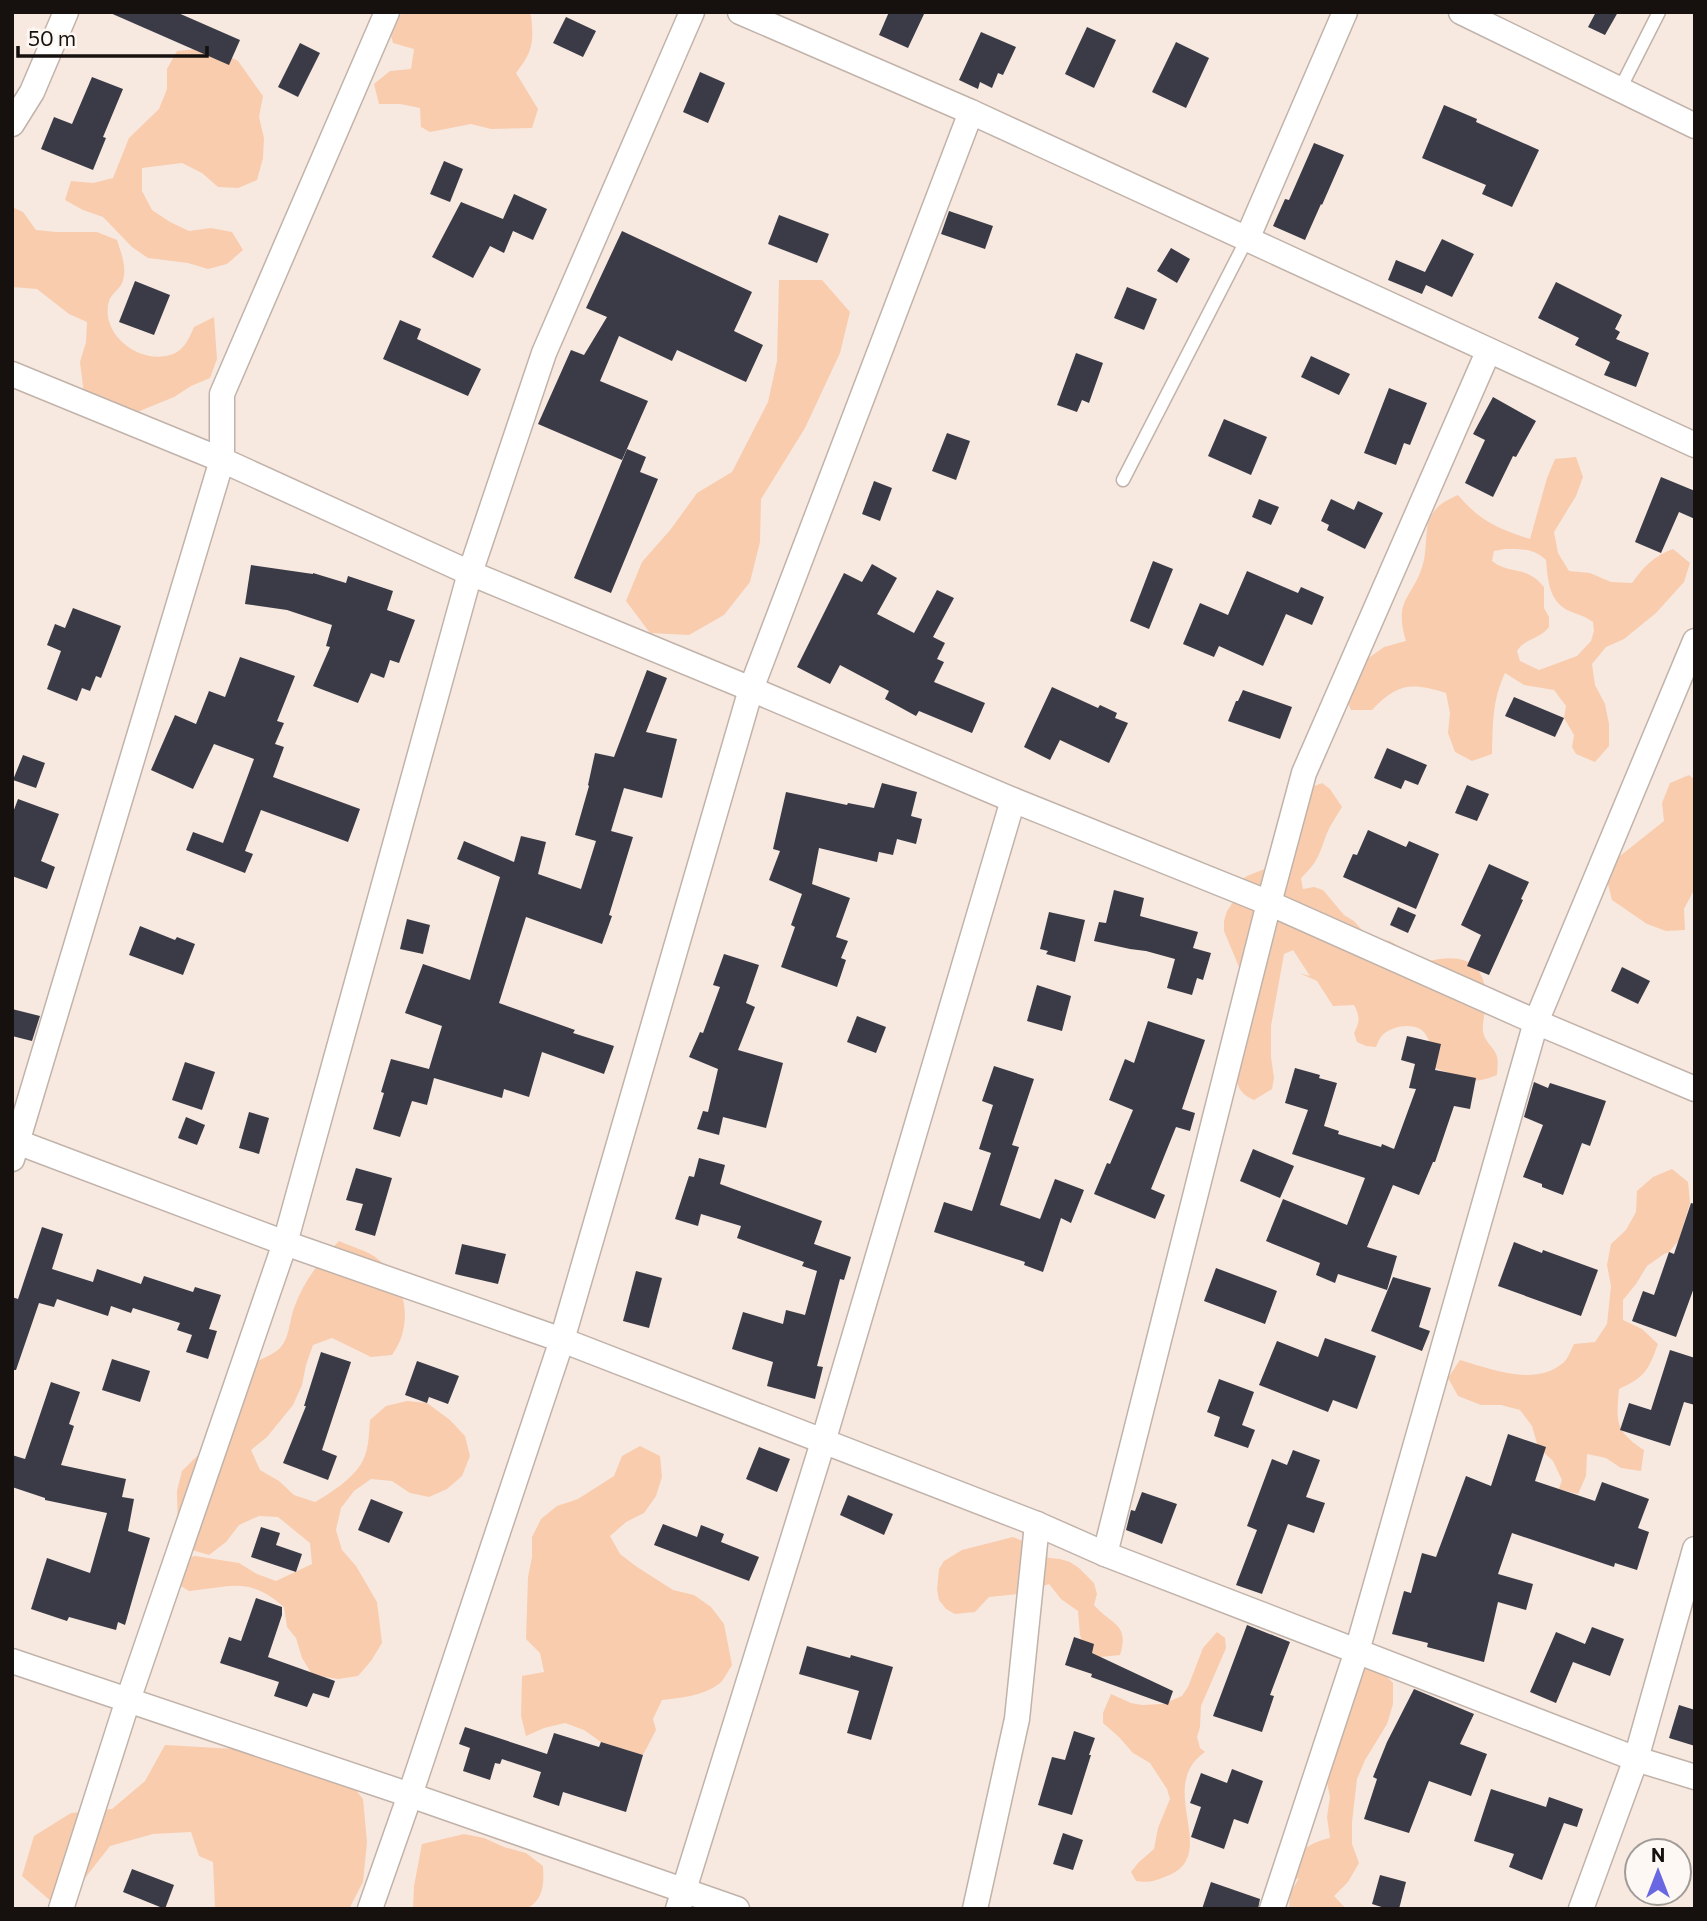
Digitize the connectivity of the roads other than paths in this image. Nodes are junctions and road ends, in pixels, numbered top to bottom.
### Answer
1 (66, 12) edge
2 (387, 12) edge
3 (692, 12) edge
4 (740, 12) edge
5 (1345, 12) edge
6 (1461, 12) edge
7 (1659, 12) edge
8 (1620, 89) junction
9 (971, 112) junction
10 (12, 124) edge
11 (1695, 126) edge
12 (1247, 239) junction
13 (1489, 352) junction
14 (12, 374) edge
15 (1695, 445) edge
16 (222, 460) junction
17 (1123, 481) dead end
18 (470, 573) junction
19 (1695, 641) edge
20 (751, 689) junction
21 (1013, 800) junction
22 (1269, 903) junction
23 (1536, 1022) junction
24 (1695, 1089) edge
25 (14, 1147) edge
26 (285, 1243) junction
27 (562, 1340) junction
28 (823, 1442) junction
29 (1037, 1524) junction
30 (1695, 1549) edge
31 (1105, 1554) junction
32 (1357, 1651) junction
33 (12, 1661) edge
34 (128, 1700) junction
35 (1636, 1759) junction
36 (1695, 1777) edge
37 (410, 1795) junction
38 (682, 1899) edge
39 (61, 1909) edge
40 (370, 1909) edge
41 (737, 1909) edge
42 (975, 1909) edge
43 (1272, 1909) edge
44 (1581, 1909) edge

1 - 10 street
2 - 16 street
3 - 18 street
4 - 9 street
5 - 12 street
6 - 8 street
7 - 8 lane
8 - 11 street
9 - 12 street
9 - 20 street
12 - 13 street
12 - 17 lane
13 - 15 street
13 - 22 street
14 - 16 street
16 - 18 street
16 - 25 street
18 - 20 street
18 - 26 street
19 - 23 street
20 - 21 street
20 - 27 street
21 - 22 street
21 - 28 street
22 - 23 street
22 - 31 street
23 - 24 street
23 - 32 street
25 - 26 street
26 - 27 street
26 - 34 street
27 - 28 street
27 - 37 street
28 - 29 street
28 - 38 street
29 - 31 street
29 - 42 street
30 - 35 street
31 - 32 street
32 - 35 street
32 - 43 street
33 - 34 street
34 - 37 street
34 - 39 street
35 - 36 street
35 - 44 street
37 - 38 street
37 - 40 street
38 - 41 street

